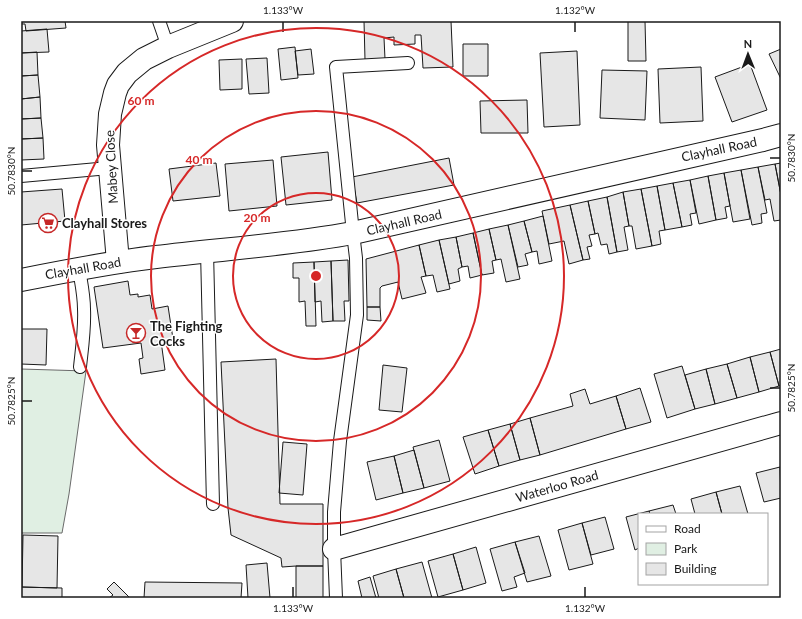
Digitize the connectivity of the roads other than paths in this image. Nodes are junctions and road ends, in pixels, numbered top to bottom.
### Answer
1 (159, 21) edge
2 (232, 21) edge
3 (168, 47) junction
4 (408, 63) dead end
5 (781, 135) edge
6 (110, 168) junction
7 (21, 176) edge
8 (353, 233) junction
9 (207, 252) junction
10 (118, 262) junction
11 (79, 269) junction
12 (21, 280) edge
13 (80, 367) dead end
14 (781, 423) edge
15 (213, 504) dead end
16 (334, 549) junction
17 (336, 598) edge

1 - 3 lane
2 - 3 street, Mabey Close
3 - 6 street, Mabey Close
4 - 8 lane
5 - 8 street, Clayhall Road
6 - 7 lane
6 - 10 street, Mabey Close
8 - 9 street, Clayhall Road
8 - 16 lane
9 - 10 street, Clayhall Road
9 - 15 lane
10 - 11 street, Clayhall Road
11 - 12 street, Clayhall Road
11 - 13 lane
14 - 16 street, Waterloo Road
16 - 17 lane

